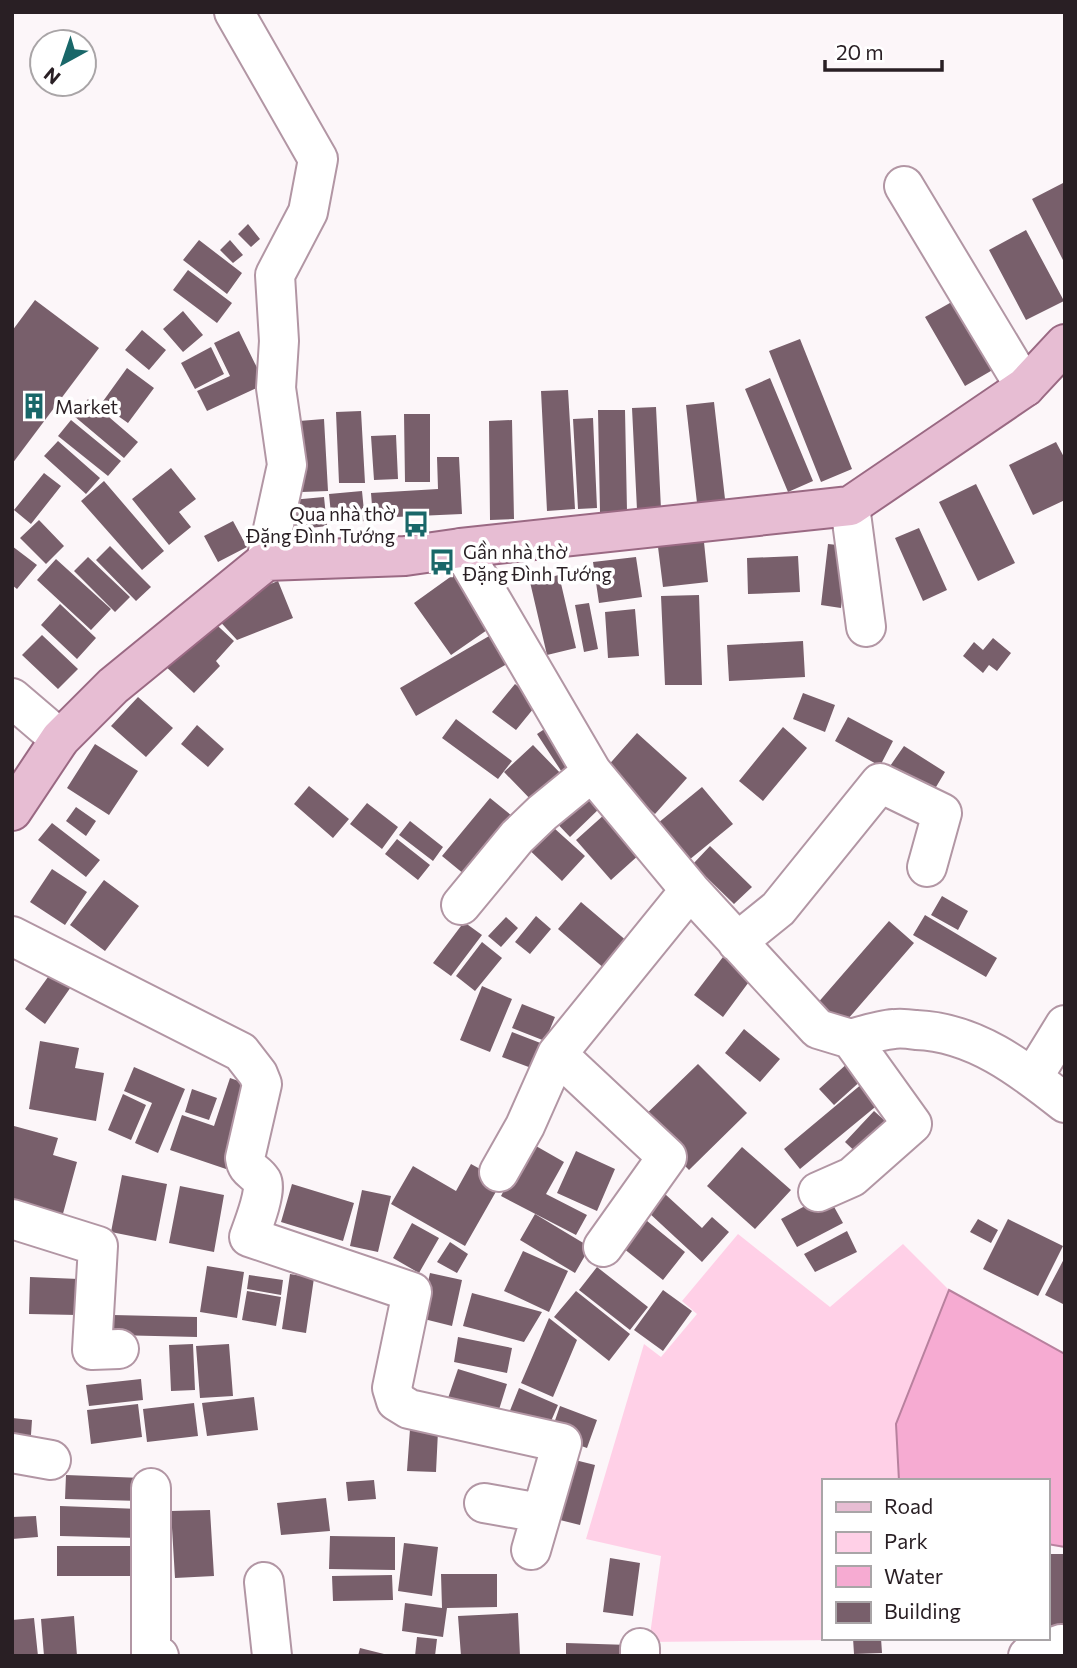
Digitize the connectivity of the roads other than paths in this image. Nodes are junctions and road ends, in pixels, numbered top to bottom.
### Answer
1 (234, 12) edge
2 (904, 186) dead end
3 (1065, 344) edge
4 (1025, 387) junction
5 (849, 506) junction
6 (461, 548) junction
7 (266, 561) junction
8 (866, 626) dead end
9 (12, 698) edge
10 (60, 739) junction
11 (592, 772) junction
12 (12, 811) edge
13 (927, 867) dead end
14 (690, 890) junction
15 (461, 905) dead end
16 (12, 936) edge
17 (737, 942) junction
18 (1065, 1025) edge
19 (851, 1039) junction
20 (557, 1054) junction
21 (1033, 1077) junction
22 (1065, 1103) edge
23 (499, 1172) dead end
24 (818, 1192) dead end
25 (12, 1219) edge
26 (603, 1247) dead end
27 (119, 1349) dead end
28 (12, 1453) edge
29 (51, 1460) dead end
30 (151, 1488) dead end
31 (484, 1503) dead end
32 (540, 1513) junction
33 (531, 1550) dead end
34 (264, 1582) dead end
35 (159, 1656) edge
36 (272, 1656) edge

1 - 7 street
2 - 4 street
3 - 4 main road
4 - 5 main road
5 - 6 main road
5 - 8 street
6 - 7 main road
6 - 11 street
7 - 10 main road
9 - 10 street
10 - 12 main road
11 - 14 street
11 - 15 street
13 - 17 street
14 - 17 street
14 - 20 street
16 - 32 street
17 - 19 street
18 - 21 street
19 - 21 street
19 - 24 street
20 - 23 street
20 - 26 street
21 - 22 street
25 - 27 street
28 - 29 street
30 - 35 street
31 - 32 street
32 - 33 street
34 - 36 street

